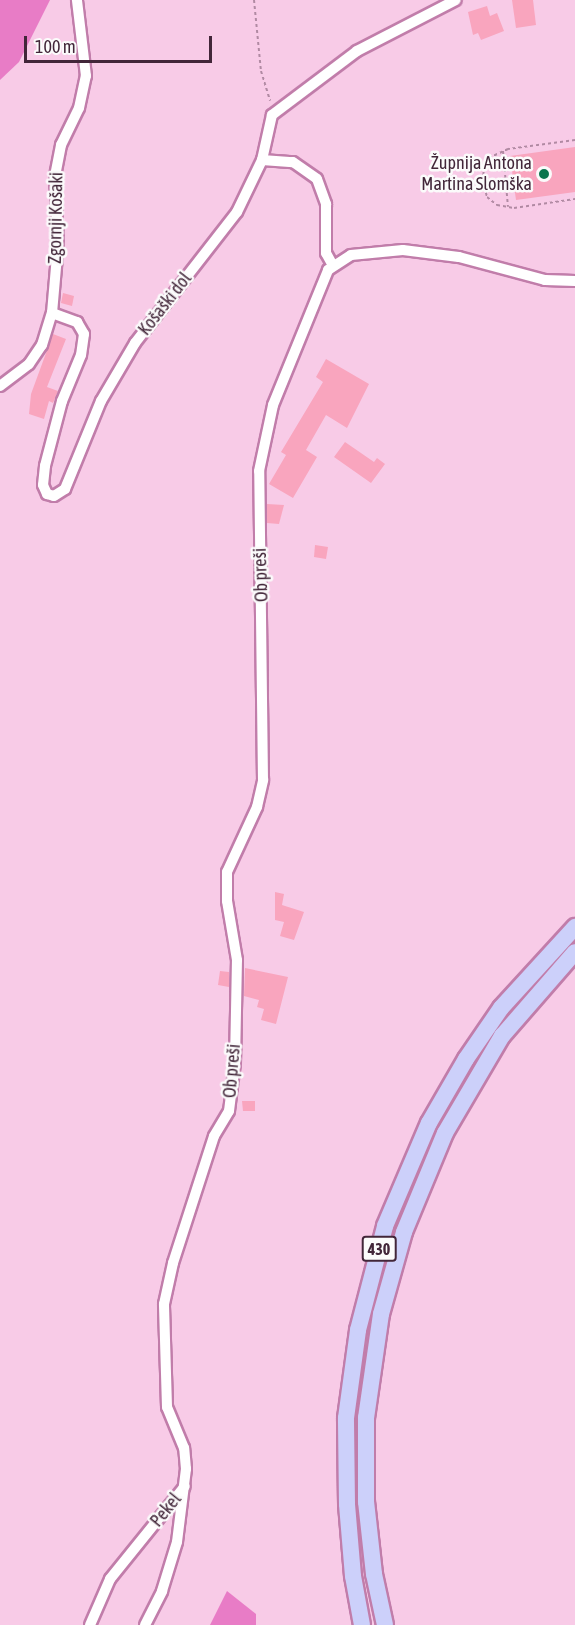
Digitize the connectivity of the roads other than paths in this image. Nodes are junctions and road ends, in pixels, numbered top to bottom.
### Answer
1 (77, 0) edge
2 (456, 0) edge
3 (262, 160) junction
4 (332, 264) junction
5 (575, 281) edge
6 (52, 313) junction
7 (0, 386) edge
8 (575, 927) edge
9 (575, 952) edge
10 (185, 1486) junction
11 (90, 1625) edge
12 (145, 1625) edge
13 (362, 1625) edge
14 (385, 1625) edge

1 - 6 street, Zgornji Košaki
2 - 3 street, Košaški dol
3 - 4 street
3 - 6 street, Košaški dol
4 - 5 street
4 - 10 street, Ob preši
6 - 7 street, Zgornji Košaki
8 - 13 highway, 430
9 - 14 highway, 430
10 - 11 street, Pekel
10 - 12 street, Pekel

